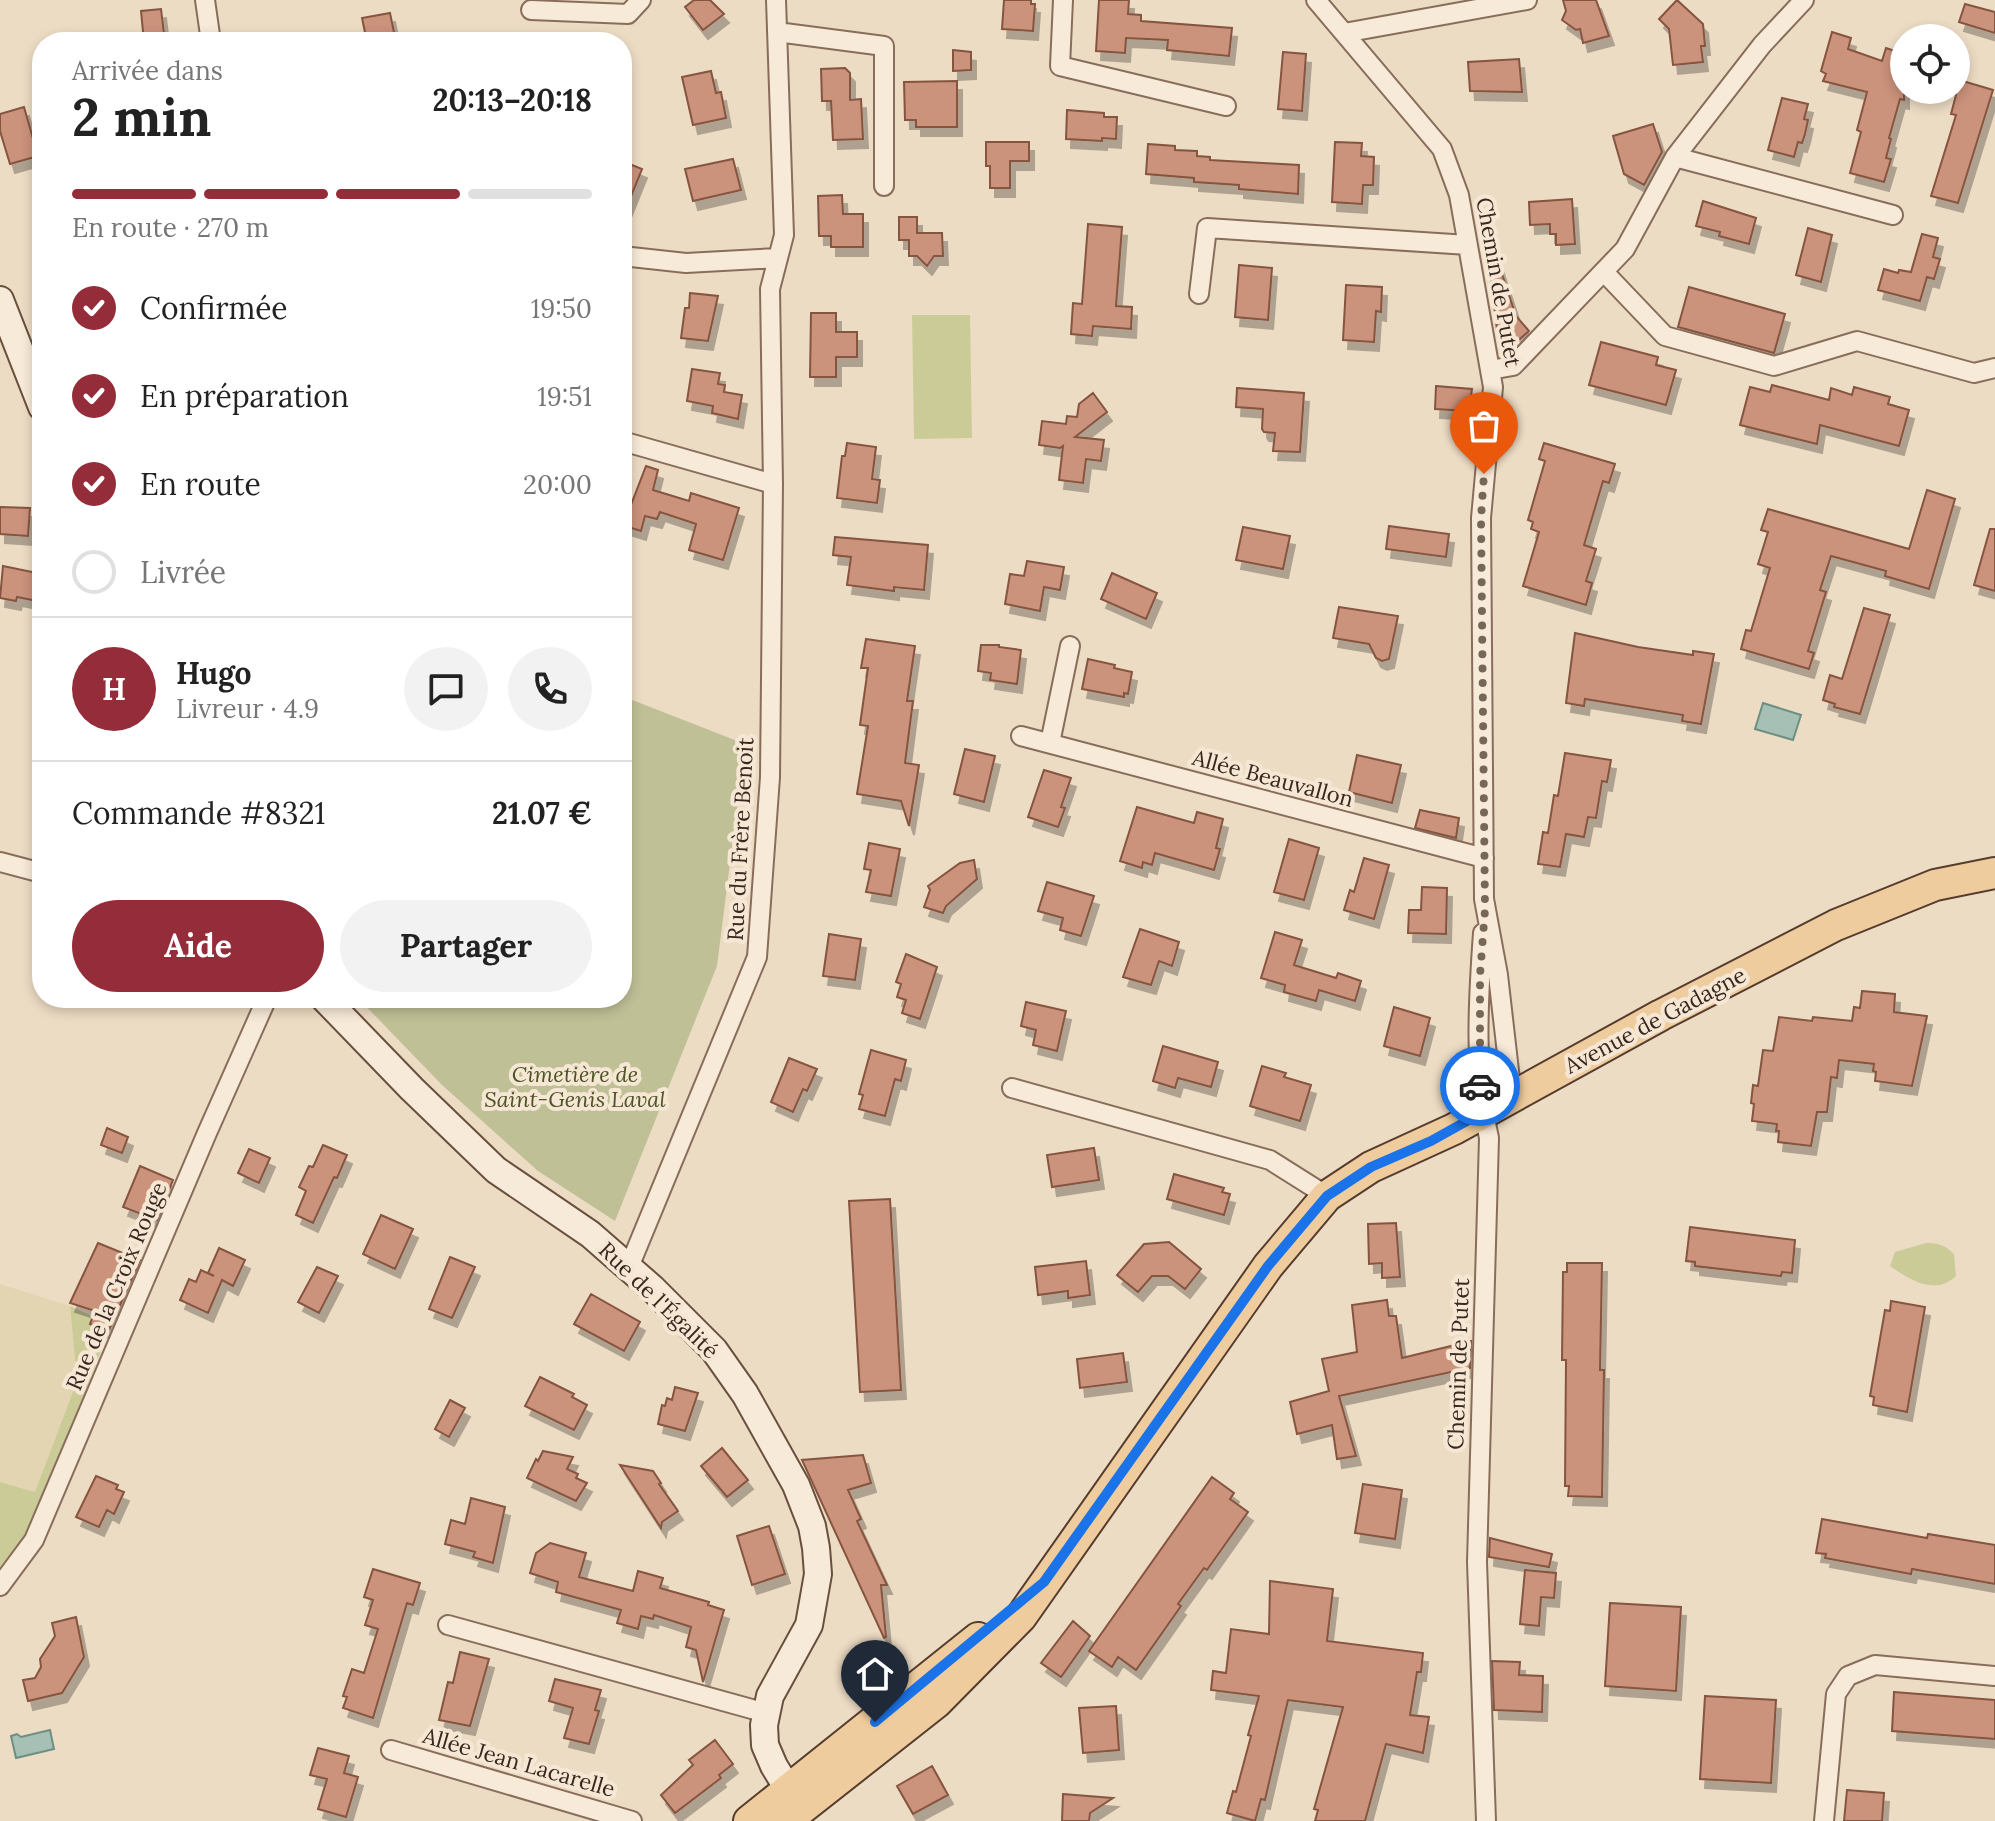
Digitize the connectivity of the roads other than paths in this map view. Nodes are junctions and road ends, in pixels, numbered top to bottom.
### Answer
1 (205, 0) edge
2 (641, 0) edge
3 (776, 0) edge
4 (1063, 0) edge
5 (1316, 0) edge
6 (1527, 0) edge
7 (1804, 0) edge
8 (531, 10) dead end
9 (210, 32) edge
10 (777, 32) junction
11 (1344, 33) junction
12 (1226, 106) dead end
13 (1675, 157) junction
14 (884, 186) dead end
15 (1893, 215) dead end
16 (1468, 245) junction
17 (632, 257) edge
18 (778, 258) junction
19 (1604, 272) junction
20 (1199, 294) dead end
21 (0, 300) edge
22 (1995, 368) edge
23 (1490, 370) junction
24 (32, 382) edge
25 (632, 444) edge
26 (773, 484) junction
27 (1070, 646) dead end
28 (1021, 736) dead end
29 (1050, 743) junction
30 (1484, 858) junction
31 (0, 862) edge
32 (32, 870) edge
33 (1995, 873) edge
34 (1485, 910) junction
35 (263, 1008) edge
36 (334, 1008) edge
37 (1012, 1088) dead end
38 (1512, 1097) junction
39 (1483, 1112) junction
40 (1327, 1196) junction
41 (629, 1267) junction
42 (0, 1586) edge
43 (448, 1625) dead end
44 (1995, 1676) edge
45 (766, 1713) junction
46 (391, 1750) dead end
47 (796, 1810) edge
48 (632, 1821) edge
49 (749, 1821) edge
50 (1486, 1821) edge
51 (1824, 1821) edge

1 - 9 street
2 - 8 street
3 - 10 street, Rue du Frère Benoit
4 - 12 street
5 - 11 street, Chemin de Putet
6 - 11 street
7 - 13 street
10 - 14 street
10 - 18 street, Rue du Frère Benoit
11 - 16 street, Chemin de Putet
13 - 15 street
13 - 19 street
16 - 20 street
16 - 23 street, Chemin de Putet
17 - 18 street
18 - 26 street, Rue du Frère Benoit
19 - 22 street
19 - 23 street
21 - 24 street
23 - 30 street, Chemin de Putet
25 - 26 street
26 - 41 street, Rue du Frère Benoit
27 - 29 street
28 - 29 street, Allée Beauvallon
29 - 30 street, Allée Beauvallon
30 - 34 street, Chemin de Putet
31 - 32 street
33 - 38 main road, Avenue de Gadagne
34 - 38 street, Chemin de Putet
34 - 39 street, Chemin de Putet
35 - 42 street, Rue de la Croix Rouge
36 - 41 street, Rue de l'Égalité
37 - 40 street
38 - 39 main road, Avenue de Gadagne
39 - 40 main road, Avenue de Gadagne
39 - 50 street, Chemin de Putet
40 - 47 main road, Avenue de Gadagne
41 - 45 street, Rue de l'Égalité
43 - 45 street
44 - 51 street
45 - 47 street, Rue de l'Égalité
46 - 48 street, Allée Jean Lacarelle
47 - 49 main road, Avenue de Gadagne

